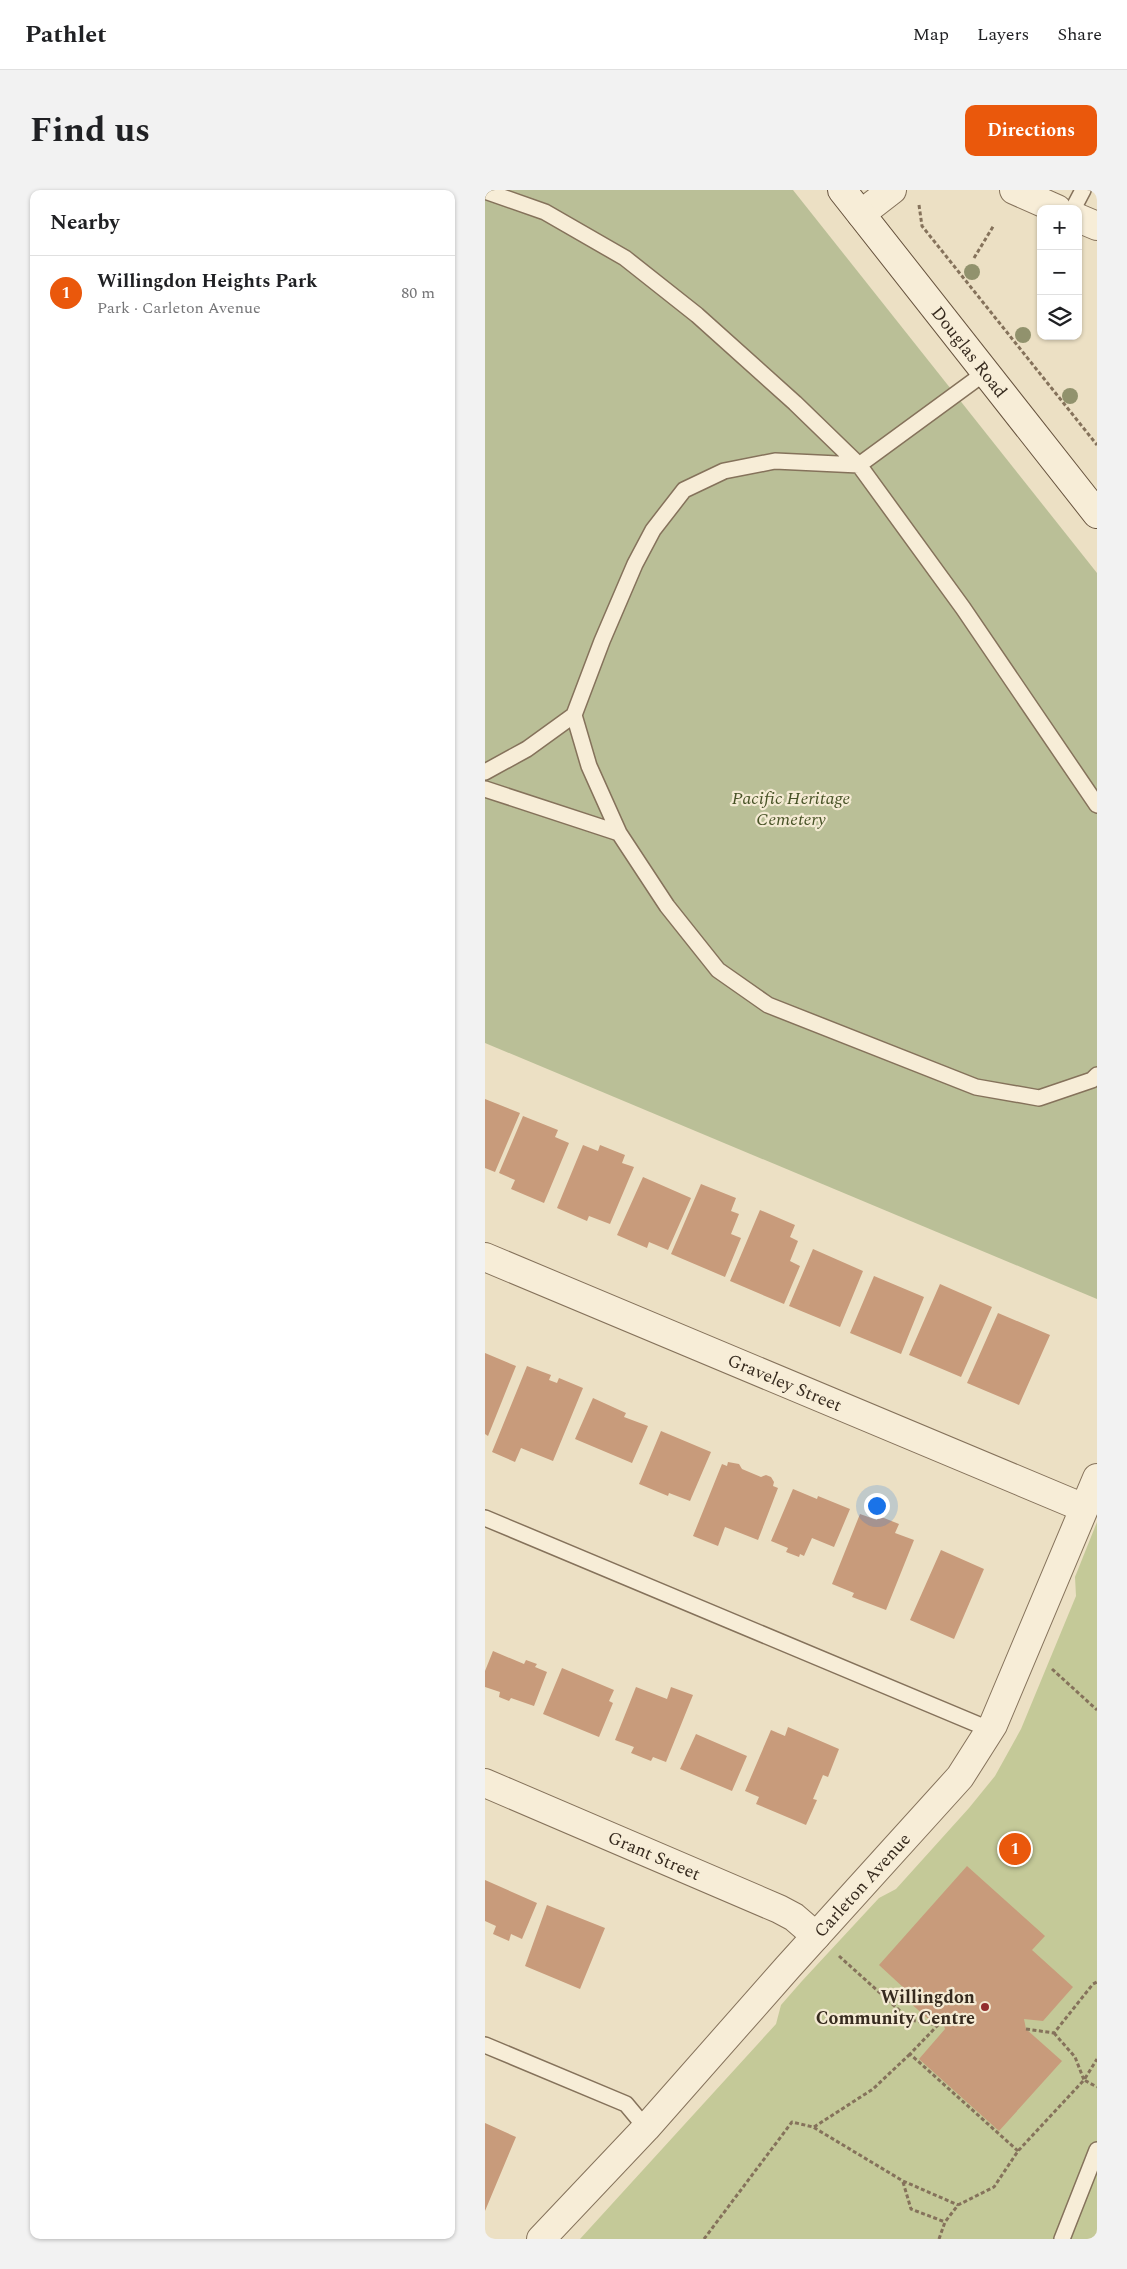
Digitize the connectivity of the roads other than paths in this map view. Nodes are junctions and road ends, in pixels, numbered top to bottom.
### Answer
1 (842, 190) edge
2 (893, 190) edge
3 (1014, 190) edge
4 (1083, 190) edge
5 (485, 191) edge
6 (1048, 205) edge
7 (1075, 205) edge
8 (861, 214) junction
9 (1082, 220) edge
10 (1097, 226) edge
11 (986, 372) junction
12 (859, 465) junction
13 (1097, 514) edge
14 (574, 715) junction
15 (485, 772) edge
16 (485, 788) edge
17 (1097, 805) edge
18 (619, 833) junction
19 (1097, 1075) edge
20 (485, 1257) edge
21 (1097, 1478) edge
22 (1083, 1508) junction
23 (485, 1518) edge
24 (991, 1730) junction
25 (485, 1783) edge
26 (816, 1936) junction
27 (485, 2045) edge
28 (646, 2128) junction
29 (1097, 2150) edge
30 (541, 2239) edge
31 (1062, 2239) edge

1 - 8 street, Douglas Road
2 - 8 street
3 - 6 street
4 - 7 lane
5 - 12 lane
8 - 11 street, Douglas Road
9 - 10 street
11 - 12 lane
11 - 13 street, Douglas Road
12 - 14 lane
12 - 17 lane
14 - 15 lane
14 - 18 lane
16 - 18 lane
18 - 19 lane
20 - 22 street, Graveley Street
21 - 22 street, Carleton Avenue
22 - 24 street, Carleton Avenue
23 - 24 lane
24 - 26 street, Carleton Avenue
25 - 26 street, Grant Street
26 - 28 street, Carleton Avenue
27 - 28 lane
28 - 30 street, Carleton Avenue
29 - 31 lane

